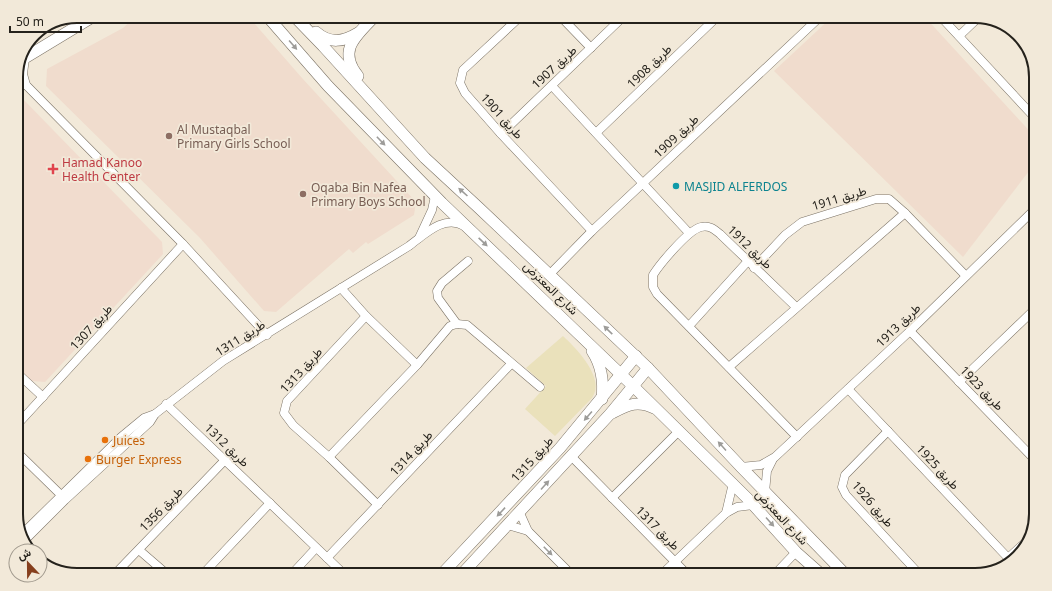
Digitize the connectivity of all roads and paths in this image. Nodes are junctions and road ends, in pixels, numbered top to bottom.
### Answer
1 (82, 23) edge
2 (273, 23) edge
3 (300, 23) edge
4 (303, 23) edge
5 (368, 23) edge
6 (513, 23) edge
7 (567, 23) edge
8 (617, 23) edge
9 (711, 23) edge
10 (814, 23) edge
11 (947, 23) edge
12 (973, 23) edge
13 (359, 33) junction
14 (959, 36) junction
15 (591, 48) junction
16 (28, 56) edge
17 (23, 74) edge
18 (23, 84) edge
19 (26, 85) junction
20 (552, 86) junction
21 (1029, 111) edge
22 (392, 122) junction
23 (596, 133) junction
24 (501, 134) junction
25 (643, 184) junction
26 (434, 196) junction
27 (905, 212) junction
28 (1029, 215) edge
29 (471, 231) junction
30 (592, 231) junction
31 (690, 233) junction
32 (418, 239) junction
33 (183, 244) junction
34 (468, 261) dead end
35 (748, 262) junction
36 (754, 268) junction
37 (550, 274) junction
38 (966, 276) junction
39 (341, 288) junction
40 (796, 308) junction
41 (1029, 315) edge
42 (366, 316) junction
43 (457, 324) junction
44 (689, 326) junction
45 (910, 331) junction
46 (580, 334) junction
47 (267, 335) junction
48 (636, 356) junction
49 (417, 364) junction
50 (511, 364) junction
51 (729, 367) junction
52 (648, 368) junction
53 (621, 375) junction
54 (23, 378) edge
55 (959, 382) junction
56 (633, 386) junction
57 (540, 387) dead end
58 (848, 389) junction
59 (43, 397) junction
60 (602, 400) junction
61 (166, 404) junction
62 (659, 411) junction
63 (155, 414) junction
64 (610, 414) junction
65 (23, 418) edge
66 (679, 431) junction
67 (888, 431) junction
68 (797, 437) junction
69 (1029, 450) edge
70 (571, 456) junction
71 (329, 457) junction
72 (775, 457) junction
73 (23, 458) edge
74 (225, 460) junction
75 (741, 467) junction
76 (733, 484) junction
77 (765, 492) junction
78 (61, 495) junction
79 (612, 498) junction
80 (270, 504) junction
81 (753, 504) junction
82 (378, 505) junction
83 (520, 513) junction
84 (726, 513) junction
85 (508, 525) junction
86 (26, 530) edge
87 (528, 531) junction
88 (28, 537) edge
89 (316, 548) junction
90 (139, 550) junction
91 (796, 552) junction
92 (328, 558) junction
93 (1007, 558) edge
94 (674, 561) junction
95 (121, 568) edge
96 (160, 568) edge
97 (209, 568) edge
98 (297, 568) edge
99 (337, 568) edge
100 (448, 568) edge
101 (468, 568) edge
102 (562, 568) edge
103 (668, 568) edge
104 (681, 568) edge
105 (781, 568) edge
106 (814, 568) edge
107 (839, 568) edge
108 (914, 568) edge

1 - 16 street
2 -> 26 street, شارع المعترض
3 - 22 street, شارع المعترض
4 - 13 street
5 - 13 street
6 - 24 street, طريق 1901
7 - 15 street
8 - 15 street, طريق 1907
9 - 23 street, طريق 1908
10 - 25 street, طريق 1909
11 - 14 street
12 - 14 street
13 - 22 street
14 - 21 street
15 - 20 street, طريق 1907
17 - 19 street
18 - 19 street
19 - 33 street
20 - 23 street
20 - 24 street, طريق 1907
37 -> 22 street, شارع المعترض
23 - 25 street
24 - 30 street, طريق 1901
25 - 30 street, طريق 1909
25 - 31 street
26 - 29 street, شارع المعترض
26 - 32 street
27 - 36 street, طريق 1911
27 - 38 street, طريق 1911
27 - 40 street
28 - 38 street, طريق 1913
29 - 32 street, طريق 1311
29 -> 46 street, شارع المعترض
30 - 37 street, طريق 1909
31 - 35 street, طريق 1912
31 - 44 street
32 - 39 street, طريق 1311
33 - 47 street
33 - 59 street, طريق 1307
34 - 43 street
35 - 36 street, طريق 1912
35 - 44 street
36 - 40 street, طريق 1912
48 -> 37 street, شارع المعترض
38 - 45 street, طريق 1913
39 - 42 street
39 - 47 street, طريق 1311
40 - 51 street
41 - 55 street
42 - 49 street
42 - 71 street, طريق 1313
43 - 49 street
43 - 50 street
44 - 51 street
45 - 55 street, طريق 1923
45 - 58 street, طريق 1913
46 - 53 street, شارع المعترض
46 - 60 street
47 - 61 street, طريق 1311
48 - 52 street, شارع المعترض
48 - 53 street, طريق 1315
49 - 71 street
50 - 57 street
50 - 82 street, طريق 1314
51 - 68 street
52 - 56 street
75 -> 52 street, شارع المعترض
53 - 56 street, شارع المعترض
53 - 60 street, طريق 1315
54 - 59 street
55 - 69 street, طريق 1923
56 - 62 street, شارع المعترض
56 - 64 street
58 - 67 street, طريق 1925
58 - 68 street, طريق 1913
59 - 65 street, طريق 1307
60 -> 100 street, طريق 1315
61 - 63 street, طريق 1311
61 - 74 street, طريق 1312
62 - 64 street
62 - 66 street, شارع المعترض
63 - 78 street, طريق 1311
63 - 88 street, طريق 1311
64 - 70 street
66 - 76 street, شارع المعترض
66 - 79 street
67 - 93 street, طريق 1925
67 - 108 street, طريق 1926
68 - 72 street, طريق 1913
70 - 79 street, طريق 1317
83 -> 70 street
71 - 82 street, طريق 1313
72 - 75 street, طريق 1913
72 - 77 street, طريق 1913
73 - 78 street
74 - 80 street, طريق 1312
74 - 90 street, طريق 1356
75 - 77 street, شارع المعترض
76 - 81 street, شارع المعترض
76 - 84 street
77 - 107 street, شارع المعترض
78 - 86 street, طريق 1311
79 - 94 street, طريق 1317
80 - 89 street, طريق 1312
80 - 97 street
81 - 84 street
81 -> 91 street, شارع المعترض
82 - 92 street, طريق 1314
83 - 85 street
83 - 87 street
84 - 94 street
85 - 87 street
85 - 101 street
87 -> 102 street
89 - 92 street, طريق 1312
89 - 98 street
90 - 95 street, طريق 1356
90 - 96 street
91 - 105 street
91 - 106 street, شارع المعترض
92 - 99 street, طريق 1312
94 - 103 street
94 - 104 street, طريق 1317

